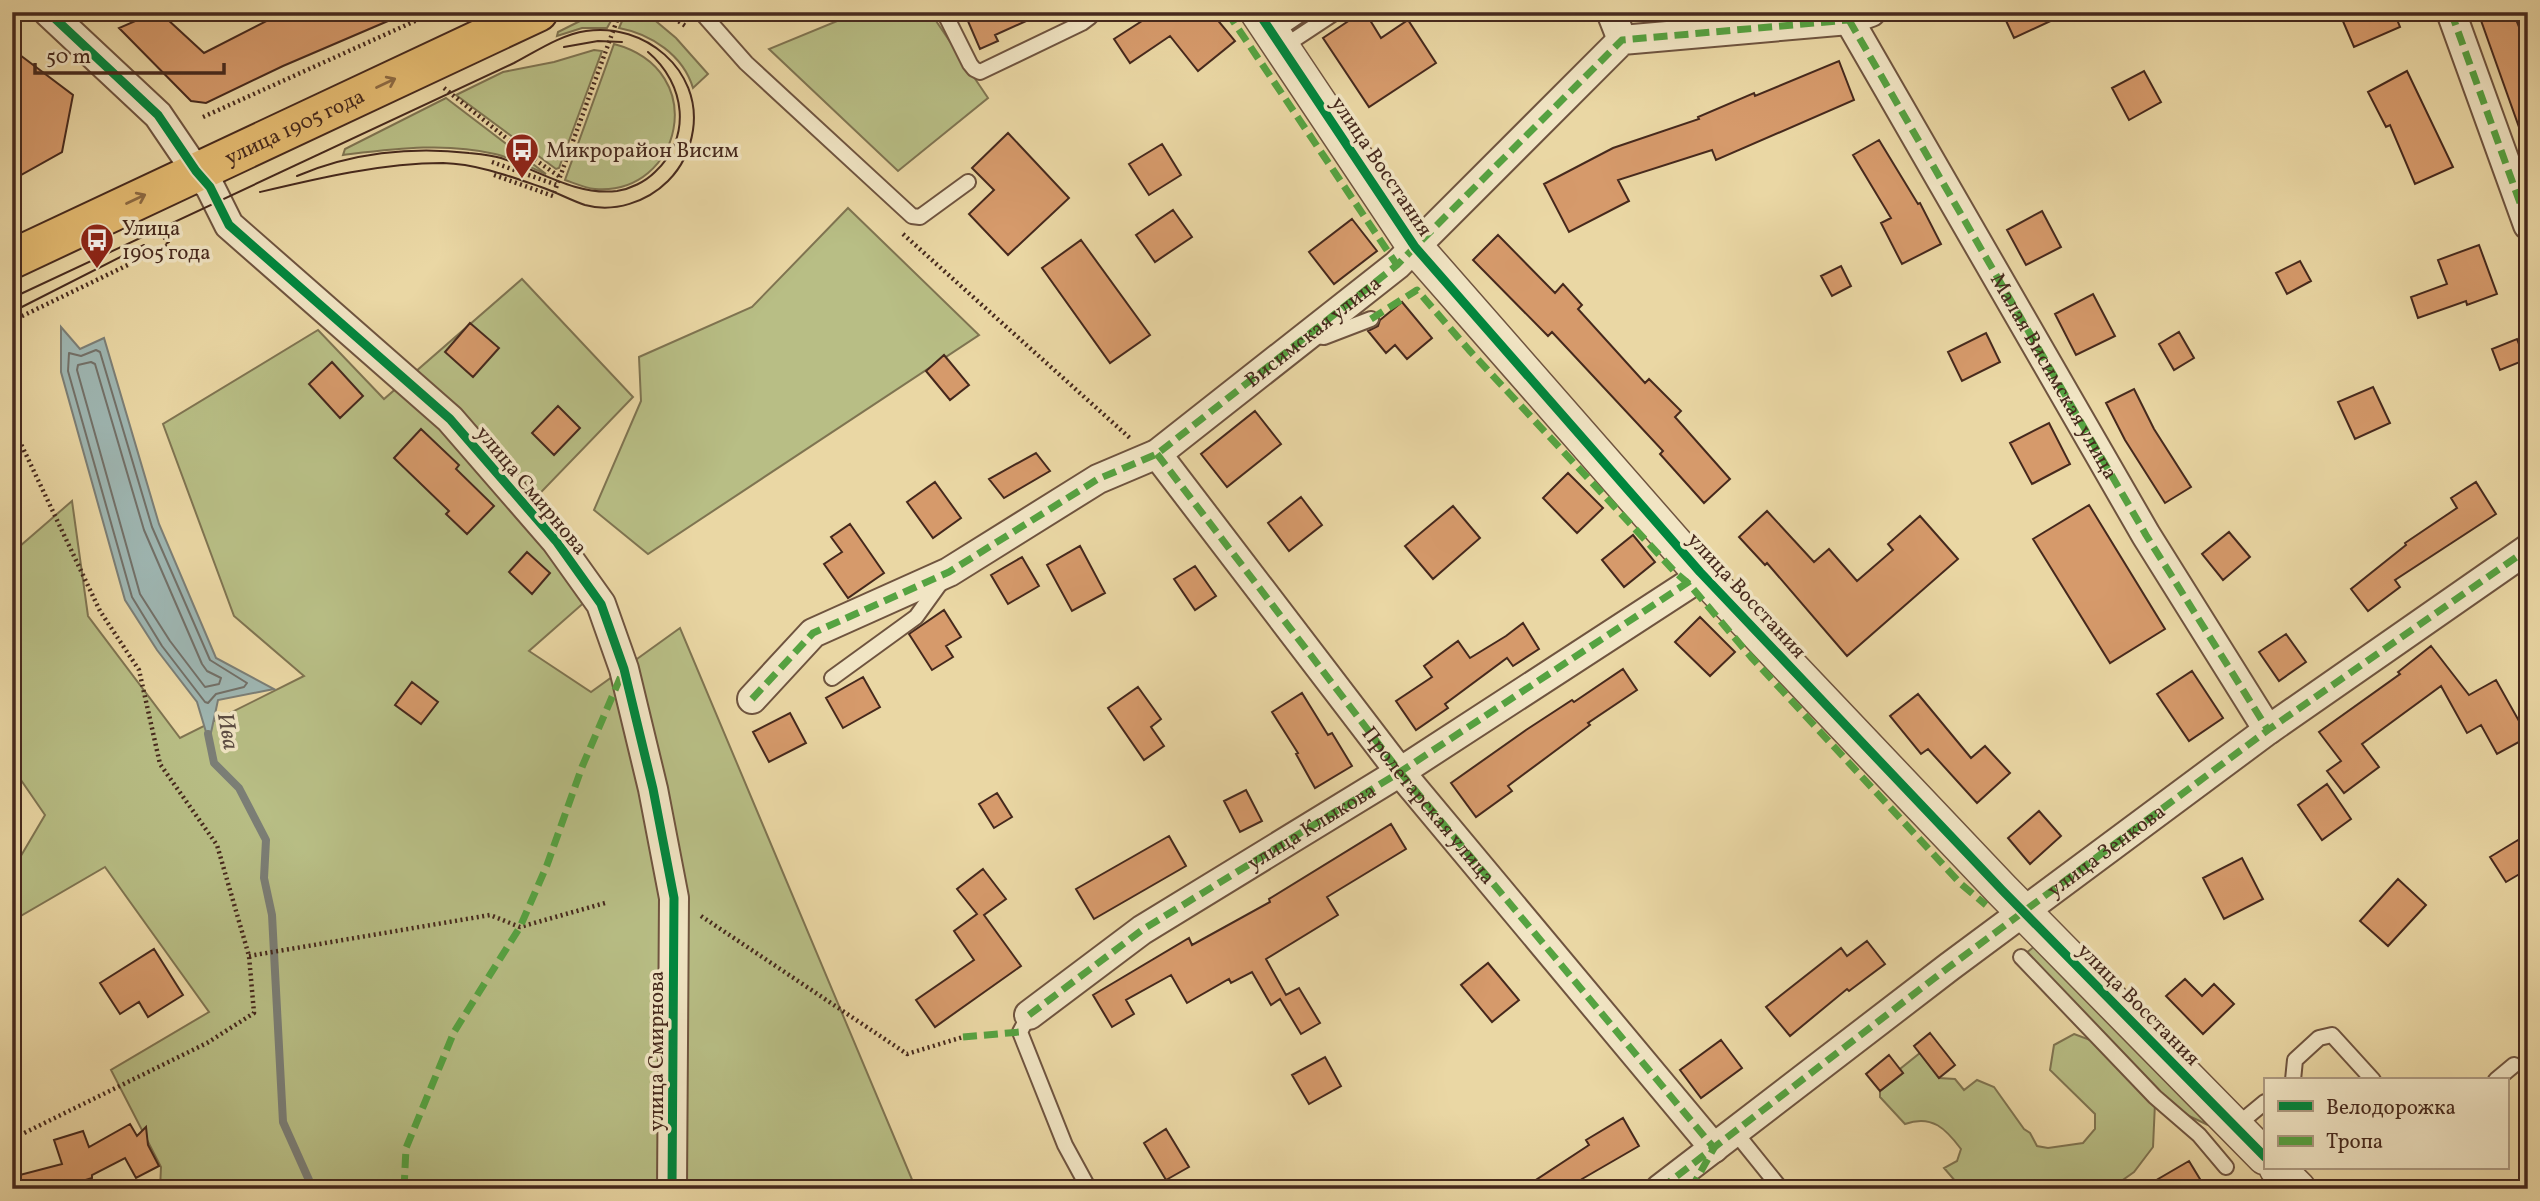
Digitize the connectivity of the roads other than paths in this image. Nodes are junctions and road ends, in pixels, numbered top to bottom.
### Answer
1 (48, 12) edge
2 (538, 12) edge
3 (701, 12) edge
4 (944, 12) edge
5 (1091, 12) edge
6 (1304, 12) edge
7 (1336, 12) edge
8 (1611, 12) edge
9 (2451, 12) edge
10 (1860, 16) edge
11 (1271, 31) edge
12 (1622, 40) junction
13 (196, 171) junction
14 (968, 182) dead end
15 (2528, 225) edge
16 (1415, 247) junction
17 (12, 259) edge
18 (1371, 319) dead end
19 (1308, 335) junction
20 (1147, 449) junction
21 (2528, 549) edge
22 (949, 572) junction
23 (1700, 572) junction
24 (832, 678) dead end
25 (752, 699) dead end
26 (2268, 730) junction
27 (1400, 772) junction
28 (2025, 912) junction
29 (2021, 957) dead end
30 (1030, 1015) joint
31 (2514, 1065) dead end
32 (2292, 1078) edge
33 (2371, 1078) edge
34 (2498, 1078) edge
35 (2264, 1103) edge
36 (2235, 1127) junction
37 (1724, 1140) junction
38 (2264, 1156) edge
39 (2226, 1167) dead end
40 (2279, 1170) edge
41 (672, 1189) edge
42 (1089, 1189) edge
43 (1660, 1189) edge
44 (1782, 1189) edge
45 (2298, 1189) edge

1 - 13 street, улица Смирнова
13 -> 2 main road, улица 1905 года
3 - 14 lane
4 - 5 lane
6 - 11 lane
7 - 11 lane
8 - 12 street
9 - 15 street
10 - 12 street
10 - 26 street, Малая Висимская улица
11 - 16 street, улица Восстания
12 - 16 street, Висимская улица
17 -> 13 main road, улица 1905 года
13 - 41 street, улица Смирнова
16 - 19 street, Висимская улица
16 - 23 street, улица Восстания
18 - 19 lane
19 - 20 street, Висимская улица
20 - 22 street, Висимская улица
20 - 27 street, Пролетарская улица
21 - 26 street, улица Зенкова
22 - 24 lane
22 - 25 street, Висимская улица
23 - 27 street, улица Клыкова
23 - 28 street, улица Восстания
26 - 28 street, улица Зенкова
27 - 30 street, улица Клыкова
27 - 37 street, Пролетарская улица
28 - 36 street, улица Восстания
28 - 37 street, улица Зенкова
29 - 39 lane
30 - 42 lane
31 - 34 lane
32 - 33 lane
35 - 36 lane
36 - 38 street, улица Восстания
37 - 43 street, улица Зенкова
37 - 44 lane
40 - 45 street

